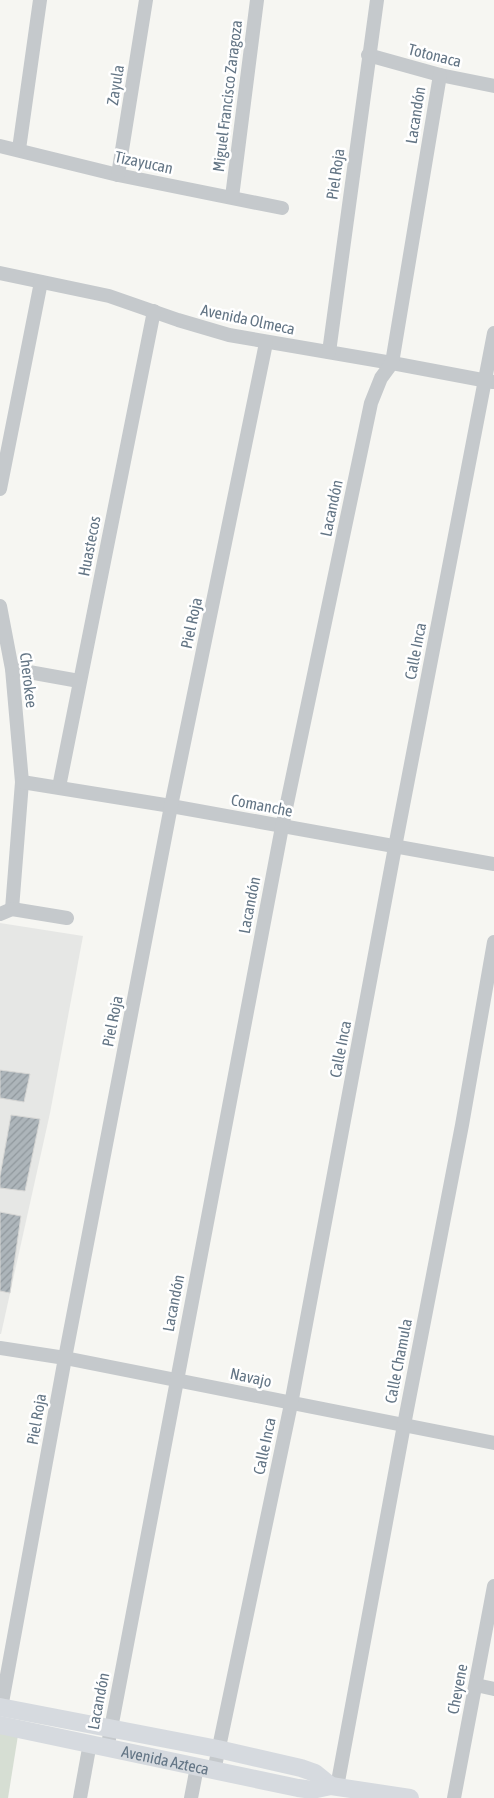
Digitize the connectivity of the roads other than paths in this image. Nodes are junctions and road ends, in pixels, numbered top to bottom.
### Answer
1 (40, 0) edge
2 (146, 0) edge
3 (257, 0) edge
4 (377, 0) edge
5 (368, 54) junction
6 (440, 75) junction
7 (494, 86) edge
8 (0, 146) edge
9 (19, 149) junction
10 (118, 175) junction
11 (232, 197) junction
12 (282, 208) dead end
13 (0, 273) edge
14 (41, 282) junction
15 (154, 312) junction
16 (494, 333) edge
17 (266, 343) junction
18 (329, 352) junction
19 (392, 363) junction
20 (490, 381) edge
21 (0, 489) edge
22 (0, 606) edge
23 (12, 669) junction
24 (79, 681) junction
25 (22, 782) junction
26 (59, 787) junction
27 (171, 806) junction
28 (282, 827) junction
29 (395, 846) junction
30 (494, 864) edge
31 (6, 911) edge
32 (67, 918) dead end
33 (494, 942) edge
34 (0, 1348) edge
35 (64, 1358) junction
36 (177, 1380) junction
37 (291, 1404) junction
38 (404, 1425) junction
39 (494, 1443) edge
40 (494, 1586) edge
41 (476, 1686) junction
42 (494, 1689) edge
43 (0, 1708) edge
44 (0, 1725) edge
45 (109, 1738) junction
46 (90, 1743) junction
47 (218, 1749) junction
48 (197, 1767) junction
49 (214, 1771) junction
50 (334, 1786) junction
51 (312, 1787) edge
52 (80, 1798) edge
53 (191, 1798) edge
54 (410, 1798) edge
55 (454, 1798) edge

1 - 9 street
2 - 10 street, Zayula
3 - 11 street, Miguel Francisco Zaragoza
4 - 5 street, Piel Roja
5 - 6 street, Totonaca
5 - 18 street, Piel Roja
6 - 7 street, Totonaca
6 - 19 street, Lacandón
8 - 9 street, Tizayucan
9 - 10 street, Tizayucan
10 - 11 street, Tizayucan
11 - 12 street, Tizayucan
13 - 14 street, Avenida Olmeca
14 - 15 street, Avenida Olmeca
14 - 21 street
15 - 17 street, Avenida Olmeca
15 - 24 street, Huastecos
16 - 20 street, Calle Inca
17 - 18 street, Avenida Olmeca
17 - 27 street, Piel Roja
18 - 19 street, Avenida Olmeca
19 - 20 street, Avenida Olmeca
19 - 28 street, Lacandón
20 - 29 street, Calle Inca
22 - 23 street, Cherokee
23 - 24 street
23 - 25 street, Cherokee
24 - 26 street, Huastecos
25 - 26 street, Comanche
25 - 31 street, Cherokee
26 - 27 street, Comanche
27 - 28 street, Comanche
27 - 35 street, Piel Roja
28 - 29 street, Comanche
28 - 36 street, Lacandón
29 - 30 street, Comanche
29 - 37 street, Calle Inca
31 - 32 street
33 - 38 street, Calle Chamula
34 - 35 street, Navajo
35 - 36 street, Navajo
35 - 43 street, Piel Roja
36 - 37 street, Navajo
36 - 45 street, Lacandón
37 - 38 street, Navajo
37 - 47 street, Calle Inca
38 - 39 street, Navajo
38 - 50 street, Calle Chamula
40 - 41 street, Cheyene
41 - 42 street
41 - 55 street, Cheyene
43 - 45 main road
44 - 46 main road, Avenida Azteca
45 - 46 main road, Avenida Azteca
45 - 47 main road
45 - 48 main road, Avenida Azteca
46 - 52 street
47 - 49 street, Calle Inca
47 - 51 main road
48 - 49 main road, Avenida Azteca
48 - 53 street
49 - 51 main road, Avenida Azteca
50 - 51 main road, Avenida Azteca
50 - 54 main road, Avenida Azteca

